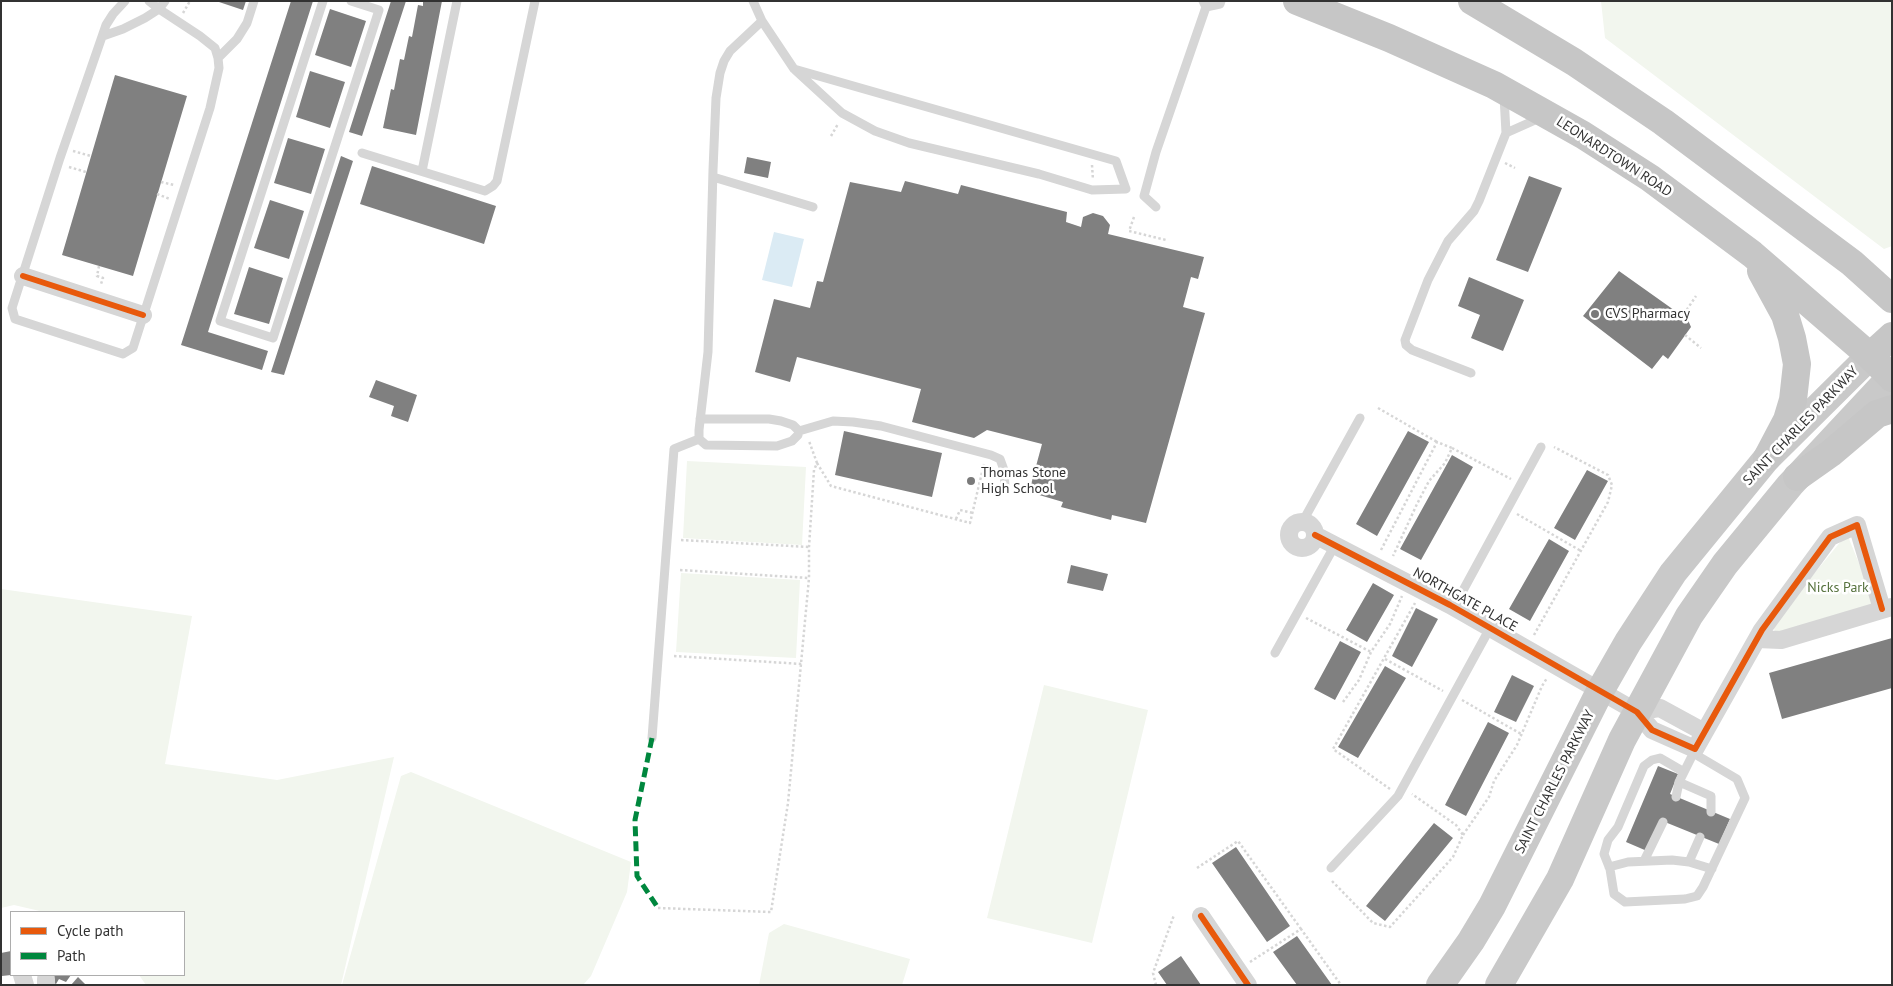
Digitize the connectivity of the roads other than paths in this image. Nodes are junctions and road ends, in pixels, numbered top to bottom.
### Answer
1 (125, 1) edge
2 (149, 1) edge
3 (165, 1) edge
4 (254, 1) edge
5 (323, 1) edge
6 (458, 1) edge
7 (535, 1) edge
8 (753, 1) edge
9 (1221, 1) edge
10 (1297, 1) edge
11 (355, 2) edge
12 (1476, 2) edge
13 (1204, 4) edge
14 (158, 9) junction
15 (762, 20) junction
16 (102, 36) junction
17 (218, 58) junction
18 (794, 69) junction
19 (1504, 90) junction
20 (1547, 115) junction
21 (1506, 133) junction
22 (362, 153) dead end
23 (422, 171) junction
24 (713, 177) junction
25 (812, 207) dead end
26 (1156, 207) dead end
27 (1752, 254) junction
28 (1852, 263) junction
29 (23, 276) junction
30 (1892, 280) edge
31 (1892, 299) edge
32 (143, 315) junction
33 (1892, 336) edge
34 (1870, 356) junction
35 (1471, 373) dead end
36 (1891, 377) edge
37 (1892, 409) edge
38 (1360, 418) dead end
39 (700, 419) junction
40 (800, 431) junction
41 (700, 439) junction
42 (1541, 447) dead end
43 (1767, 458) junction
44 (1797, 477) junction
45 (1005, 487) dead end
46 (1303, 522) junction
47 (1315, 535) junction
48 (1335, 545) junction
49 (1454, 607) junction
50 (1887, 608) edge
51 (1490, 628) junction
52 (1757, 639) junction
53 (1275, 653) dead end
54 (1600, 691) junction
55 (1637, 712) junction
56 (1704, 732) junction
57 (652, 738) dead end
58 (1694, 751) junction
59 (1684, 772) junction
60 (1679, 782) junction
61 (1676, 797) dead end
62 (1712, 812) dead end
63 (1664, 822) dead end
64 (1700, 836) dead end
65 (1644, 861) junction
66 (1689, 862) junction
67 (1609, 867) junction
68 (1331, 868) dead end
69 (1712, 869) junction
70 (1201, 916) dead end
71 (1248, 985) edge
72 (1440, 985) edge
73 (1498, 985) edge

1 - 16 lane
2 - 14 lane
3 - 14 lane
4 - 17 lane
5 - 11 lane
6 - 23 lane
7 - 23 lane
8 - 15 lane
9 - 13 lane
10 - 19 highway, LEONARDTOWN ROAD
12 - 28 highway
13 - 26 lane
14 - 16 lane
14 - 17 lane
15 - 18 lane
15 - 24 lane
16 - 29 lane
17 - 32 lane
18 - 18 lane
19 - 20 highway, LEONARDTOWN ROAD
19 - 21 lane
20 - 21 lane
20 - 27 highway, LEONARDTOWN ROAD
21 - 35 lane
22 - 23 lane
24 - 25 lane
24 - 39 lane
27 - 34 highway, LEONARDTOWN ROAD
27 - 43 highway
28 - 30 highway
28 - 31 highway
29 - 32 street
29 - 32 lane
33 - 34 highway
34 - 36 highway, LEONARDTOWN ROAD
34 - 43 main road, SAINT CHARLES PARKWAY
36 - 44 main road
37 - 44 highway
38 - 46 lane
39 - 40 lane
39 - 41 lane
40 - 41 lane
40 - 45 lane
41 - 57 lane
42 - 49 lane
43 - 54 main road, SAINT CHARLES PARKWAY
44 - 55 main road
46 - 47 street
46 - 47 street
47 - 48 street, NORTHGATE PLACE
48 - 49 street, NORTHGATE PLACE
48 - 53 lane
49 - 51 street, NORTHGATE PLACE
50 - 52 street
50 - 52 street
51 - 54 street, NORTHGATE PLACE
51 - 68 lane
52 - 56 street
54 - 55 street, NORTHGATE PLACE
54 - 72 main road, SAINT CHARLES PARKWAY
55 - 56 street
55 - 58 street, NORTHGATE PLACE
55 - 73 main road
56 - 58 street
58 - 59 lane
58 - 69 lane
59 - 60 lane
59 - 67 lane
60 - 61 lane
60 - 62 lane
63 - 65 lane
64 - 66 lane
65 - 66 lane
65 - 67 lane
66 - 69 lane
67 - 69 lane
70 - 71 street

